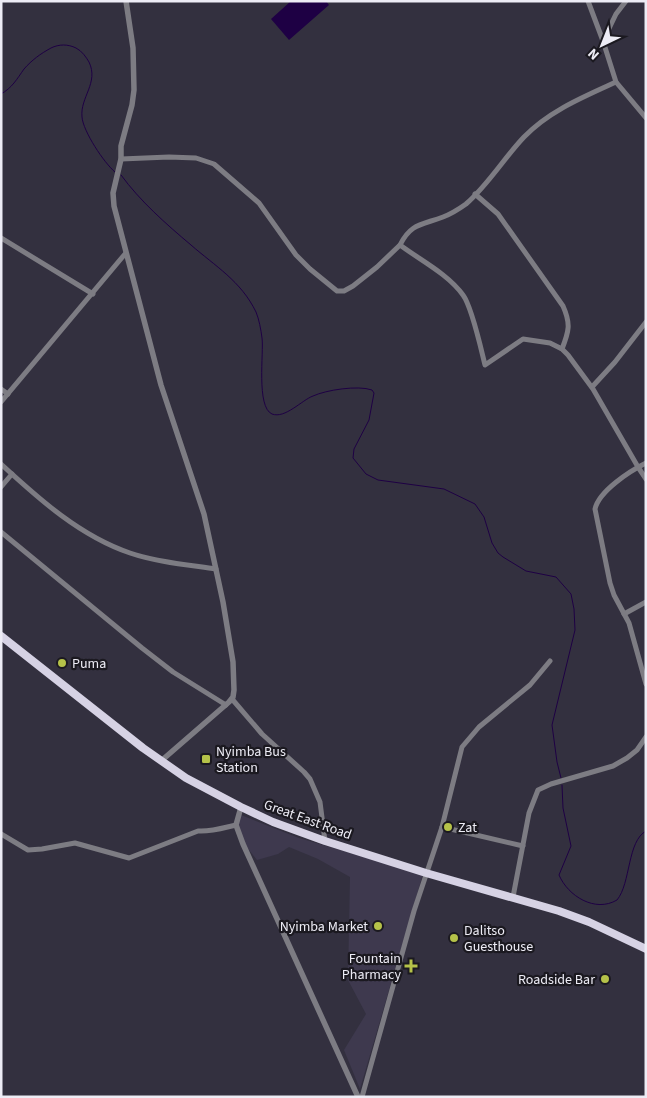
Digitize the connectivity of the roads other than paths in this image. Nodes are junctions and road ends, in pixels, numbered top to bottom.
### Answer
1 (126, 1) edge
2 (588, 1) edge
3 (626, 1) edge
4 (603, 41) junction
5 (616, 82) junction
6 (646, 118) edge
7 (121, 159) junction
8 (475, 194) junction
9 (1, 238) edge
10 (400, 245) junction
11 (125, 254) junction
12 (93, 294) junction
13 (646, 322) edge
14 (562, 349) junction
15 (592, 387) junction
16 (1, 389) edge
17 (8, 394) junction
18 (1, 402) edge
19 (646, 463) edge
20 (1, 464) edge
21 (638, 467) junction
22 (12, 474) junction
23 (646, 479) edge
24 (1, 487) edge
25 (1, 532) edge
26 (216, 569) junction
27 (646, 602) edge
28 (624, 614) junction
29 (1, 636) edge
30 (550, 661) dead end
31 (646, 684) edge
32 (232, 699) junction
33 (226, 705) junction
34 (646, 738) edge
35 (161, 760) junction
36 (241, 807) junction
37 (236, 825) junction
38 (442, 827) junction
39 (1, 834) edge
40 (325, 841) junction
41 (523, 846) junction
42 (426, 873) junction
43 (513, 897) junction
44 (646, 949) edge
45 (358, 1097) edge
46 (362, 1097) edge

1 - 7 street
2 - 4 street
3 - 4 street
4 - 5 street
5 - 6 street
5 - 8 street
7 - 10 street
7 - 11 street
8 - 10 street
8 - 14 street
9 - 12 street
10 - 14 street
11 - 12 street
11 - 26 street
12 - 17 street
13 - 15 street
14 - 15 street
15 - 21 street
16 - 17 street
17 - 18 street
19 - 21 street
20 - 22 street
21 - 23 street
21 - 28 street
22 - 24 street
22 - 26 street
25 - 33 street
26 - 32 street
27 - 28 street
28 - 31 street
29 - 35 highway, Great East Road
30 - 38 street
32 - 33 street
32 - 40 street
33 - 35 street
34 - 41 street
35 - 36 highway, Great East Road
36 - 37 street
36 - 40 highway, Great East Road
37 - 39 street
37 - 45 street
38 - 41 street
38 - 42 street
40 - 42 highway, Great East Road
41 - 43 street
42 - 43 highway, Great East Road
42 - 46 street
43 - 44 highway, Great East Road

